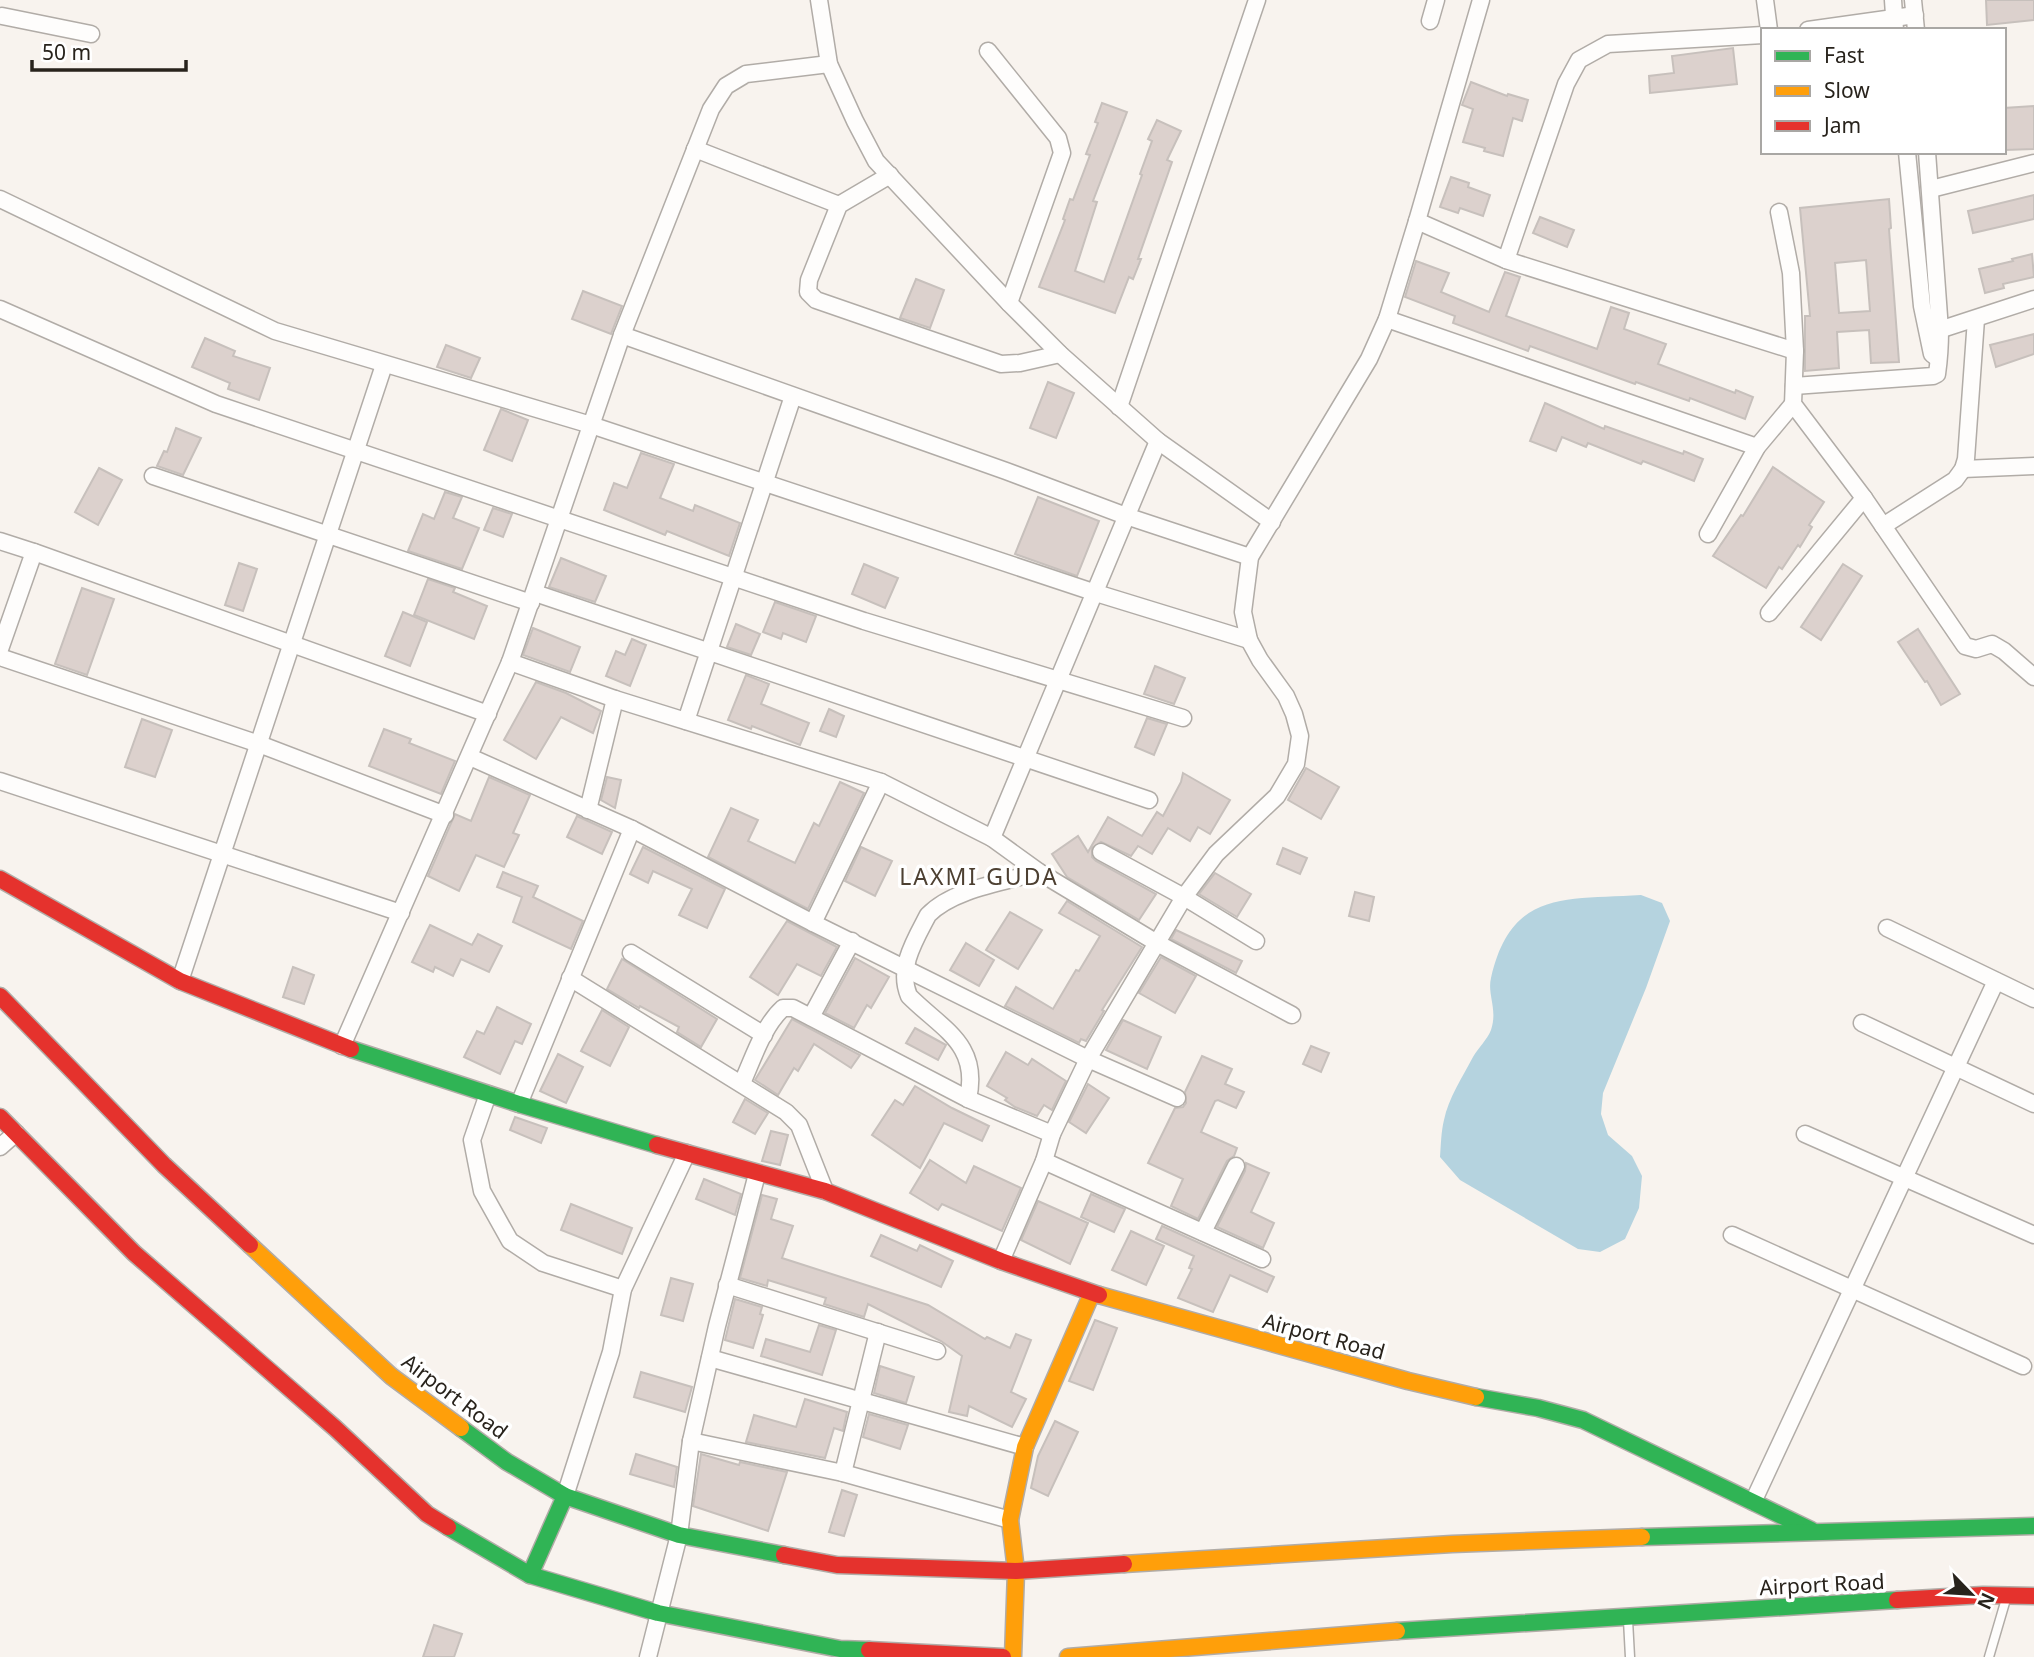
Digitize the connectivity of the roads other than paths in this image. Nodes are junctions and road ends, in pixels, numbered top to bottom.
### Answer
1 (7, 0) edge
2 (819, 0) edge
3 (1257, 0) edge
4 (1436, 0) edge
5 (1480, 0) edge
6 (1765, 0) edge
7 (1892, 0) edge
8 (1915, 15) edge
9 (1, 21) edge
10 (1430, 21) dead end
11 (1895, 24) edge
12 (1769, 28) edge
13 (1837, 28) edge
14 (90, 34) dead end
15 (1761, 35) edge
16 (988, 51) dead end
17 (829, 64) junction
18 (695, 149) junction
19 (1907, 154) edge
20 (1927, 154) edge
21 (2034, 163) edge
22 (890, 175) junction
23 (1931, 189) junction
24 (0, 199) edge
25 (839, 205) junction
26 (1779, 212) dead end
27 (1418, 221) junction
28 (1506, 260) junction
29 (2034, 299) edge
30 (1009, 303) junction
31 (0, 309) edge
32 (1387, 319) junction
33 (1976, 319) junction
34 (1934, 332) junction
35 (622, 335) junction
36 (1794, 351) junction
37 (1060, 354) junction
38 (384, 365) junction
39 (1794, 386) junction
40 (793, 396) junction
41 (1793, 404) junction
42 (1119, 407) junction
43 (591, 425) junction
44 (1158, 441) junction
45 (1757, 447) junction
46 (356, 451) junction
47 (2034, 467) edge
48 (1963, 469) junction
49 (153, 475) dead end
50 (764, 482) junction
51 (1864, 498) junction
52 (1126, 516) junction
53 (561, 519) junction
54 (1272, 522) junction
55 (1883, 526) junction
56 (1708, 534) dead end
57 (328, 535) junction
58 (0, 541) edge
59 (34, 552) junction
60 (1250, 557) junction
61 (733, 577) junction
62 (1096, 593) junction
63 (533, 598) junction
64 (1769, 613) dead end
65 (1248, 640) junction
66 (291, 645) junction
67 (0, 649) edge
68 (707, 652) junction
69 (0, 657) edge
70 (510, 663) junction
71 (2034, 677) edge
72 (1059, 681) junction
73 (615, 699) junction
74 (488, 714) junction
75 (1183, 718) dead end
76 (686, 721) junction
77 (259, 744) junction
78 (470, 757) junction
79 (1027, 758) junction
80 (0, 780) edge
81 (881, 782) junction
82 (1149, 800) dead end
83 (588, 810) junction
84 (445, 815) junction
85 (632, 829) junction
86 (992, 838) junction
87 (1101, 852) dead end
88 (222, 854) junction
89 (1039, 872) junction
90 (0, 879) edge
91 (1184, 897) junction
92 (401, 913) junction
93 (813, 923) junction
94 (1886, 928) dead end
95 (852, 941) junction
96 (1256, 941) dead end
97 (1157, 943) junction
98 (631, 953) dead end
99 (904, 967) junction
100 (570, 978) junction
101 (180, 981) junction
102 (1996, 981) junction
103 (0, 996) edge
104 (2034, 999) edge
105 (1292, 1015) dead end
106 (811, 1017) junction
107 (1861, 1023) dead end
108 (764, 1035) junction
109 (342, 1046) junction
110 (1088, 1059) junction
111 (1956, 1067) junction
112 (742, 1083) junction
113 (488, 1094) junction
114 (1177, 1098) dead end
115 (968, 1099) junction
116 (519, 1104) junction
117 (2034, 1104) edge
118 (0, 1117) edge
119 (16, 1133) junction
120 (1805, 1133) dead end
121 (1052, 1134) junction
122 (0, 1147) edge
123 (687, 1153) junction
124 (1044, 1161) junction
125 (1236, 1166) dead end
126 (757, 1174) junction
127 (1904, 1178) junction
128 (825, 1191) junction
129 (1203, 1232) junction
130 (1732, 1235) dead end
131 (2034, 1236) edge
132 (1262, 1258) dead end
133 (1001, 1261) junction
134 (727, 1285) junction
135 (623, 1289) junction
136 (1852, 1289) junction
137 (1092, 1293) junction
138 (878, 1332) junction
139 (937, 1351) dead end
140 (710, 1358) junction
141 (2023, 1366) dead end
142 (862, 1402) junction
143 (691, 1441) junction
144 (1025, 1447) junction
145 (843, 1473) junction
146 (565, 1496) junction
147 (1753, 1502) junction
148 (1010, 1520) junction
149 (2034, 1526) edge
150 (1814, 1531) junction
151 (680, 1535) junction
152 (1016, 1571) junction
153 (530, 1575) junction
154 (2007, 1596) junction
155 (2034, 1596) edge
156 (658, 1613) junction
157 (1628, 1617) junction
158 (648, 1657) edge
159 (1003, 1657) edge
160 (1013, 1657) edge
161 (1068, 1657) edge
162 (1630, 1657) edge
163 (1989, 1657) edge

1 - 9 street
2 - 17 street
3 - 42 street
4 - 10 street
5 - 27 street
6 - 12 street
7 - 11 street
8 - 11 street
9 - 14 street
11 - 13 street
15 - 28 street
16 - 30 street
17 - 18 street
17 - 22 street
18 - 25 street
18 - 35 street
19 - 34 street
20 - 23 street
21 - 23 street
22 - 25 street
22 - 30 street
23 - 34 street
24 - 38 street
25 - 37 street
26 - 36 street
27 - 28 street
27 - 32 street
28 - 36 street
29 - 33 street
30 - 37 street
31 - 46 street
32 - 45 street
32 - 54 street
33 - 34 street
33 - 48 street
34 - 39 street
35 - 40 street
35 - 43 street
36 - 39 street
37 - 42 street
38 - 43 street
38 - 46 street
39 - 41 street
40 - 50 street
40 - 52 street
41 - 45 street
41 - 51 street
42 - 44 street
43 - 50 street
43 - 53 street
44 - 52 street
44 - 54 street
45 - 56 street
46 - 53 street
46 - 57 street
47 - 48 street
48 - 55 street
49 - 57 street
50 - 61 street
50 - 62 street
51 - 55 street
51 - 64 street
52 - 60 street
52 - 62 street
53 - 61 street
53 - 63 street
54 - 60 street
55 - 71 street
57 - 63 street
57 - 66 street
58 - 59 street
59 - 66 street
59 - 67 street
60 - 65 street
61 - 68 street
61 - 72 street
62 - 65 street
62 - 72 street
63 - 68 street
63 - 70 street
65 - 91 street
66 - 74 street
66 - 77 street
68 - 76 street
68 - 79 street
69 - 77 street
70 - 73 street
70 - 74 street
72 - 75 street
72 - 79 street
73 - 76 street
73 - 83 street
74 - 78 street
76 - 81 street
77 - 84 street
77 - 88 street
78 - 83 street
78 - 84 street
79 - 82 street
79 - 86 street
80 - 88 street
81 - 86 street
81 - 93 street
83 - 85 street
84 - 92 street
85 - 93 street
85 - 100 street
86 - 89 street
87 - 91 street
88 - 92 street
88 - 101 street
89 - 97 street
89 - 99 street
90 - 101 main road, Airport Road
91 - 96 street
91 - 97 street
92 - 109 street
93 - 95 street
94 - 102 street
95 - 99 street
95 - 106 street
97 - 105 street
97 - 110 street
98 - 108 street
99 - 110 street
99 - 115 street
100 - 112 street
100 - 116 street
101 - 109 main road, Airport Road
102 - 104 street
102 - 111 street
103 - 146 main road, Airport Road
106 - 108 street
106 - 115 street
107 - 111 street
108 - 112 street
109 - 113 main road, Airport Road
110 - 114 street
110 - 121 street
111 - 117 street
111 - 127 street
112 - 128 street
113 - 116 main road, Airport Road
113 - 135 street
115 - 121 street
116 - 123 main road, Airport Road
118 - 119 main road
119 - 122 street
119 - 153 main road
120 - 127 street
121 - 124 street
123 - 126 main road, Airport Road
123 - 135 street
124 - 129 street
124 - 133 street
125 - 129 street
126 - 128 main road, Airport Road
126 - 134 street
127 - 131 street
127 - 136 street
128 - 133 main road, Airport Road
129 - 132 street
130 - 136 street
133 - 137 main road, Airport Road
134 - 138 street
134 - 140 street
135 - 146 street
136 - 141 street
136 - 147 street
137 - 144 main road
137 - 147 main road, Airport Road
138 - 139 street
138 - 142 street
140 - 142 street
140 - 143 street
142 - 144 street
142 - 145 street
143 - 145 street
143 - 151 street
144 - 148 main road
145 - 148 street
146 - 151 main road, Airport Road
146 - 153 main road
147 - 150 main road, Airport Road
148 - 152 main road
149 - 150 main road, Airport Road
150 - 152 main road, Airport Road
151 - 152 main road, Airport Road
151 - 156 street
152 - 160 main road
153 - 156 main road
154 - 155 main road, Airport Road
154 - 157 main road, Airport Road
154 - 163 lane
156 - 158 street
156 - 159 main road
157 - 161 main road, Airport Road
157 - 162 lane

